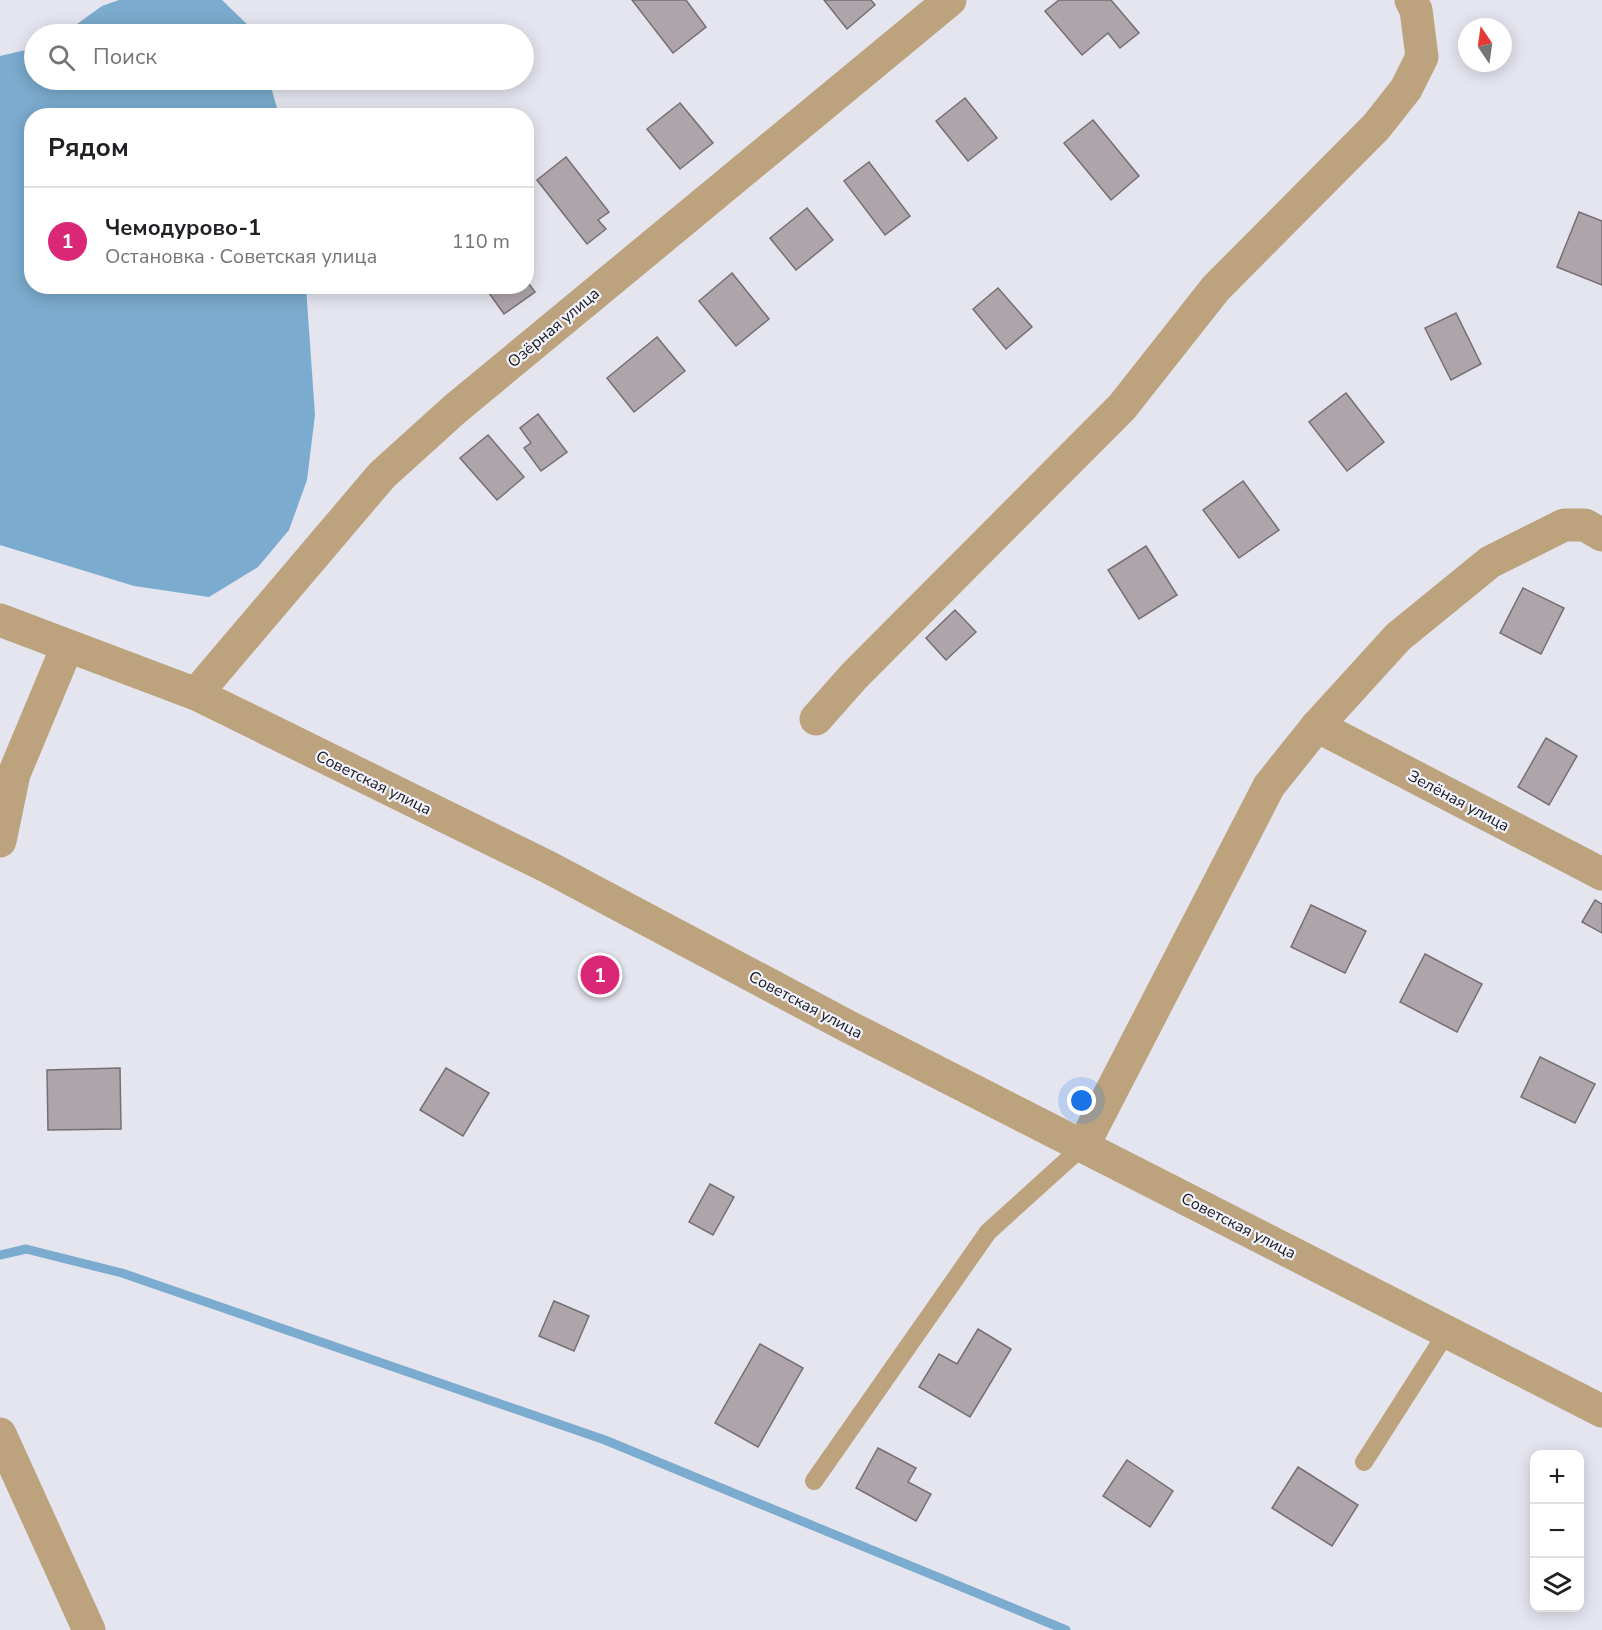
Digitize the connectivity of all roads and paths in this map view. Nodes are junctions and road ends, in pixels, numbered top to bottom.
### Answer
1 (950, 0) edge
2 (1411, 0) edge
3 (1602, 534) edge
4 (0, 620) edge
5 (67, 647) junction
6 (196, 694) junction
7 (816, 719) dead end
8 (1317, 726) junction
9 (0, 841) edge
10 (1602, 874) edge
11 (1083, 1146) junction
12 (1448, 1332) junction
13 (1602, 1411) edge
14 (0, 1434) edge
15 (1364, 1462) dead end
16 (814, 1481) dead end
17 (89, 1630) edge

1 - 6 street, Озёрная улица
2 - 7 street
3 - 8 street
4 - 5 street, Советская улица
5 - 6 street, Советская улица
5 - 9 street
6 - 11 street, Советская улица
8 - 10 street, Зелёная улица
8 - 11 street
11 - 12 street, Советская улица
11 - 16 lane
12 - 13 street, Советская улица
12 - 15 lane
14 - 17 street

